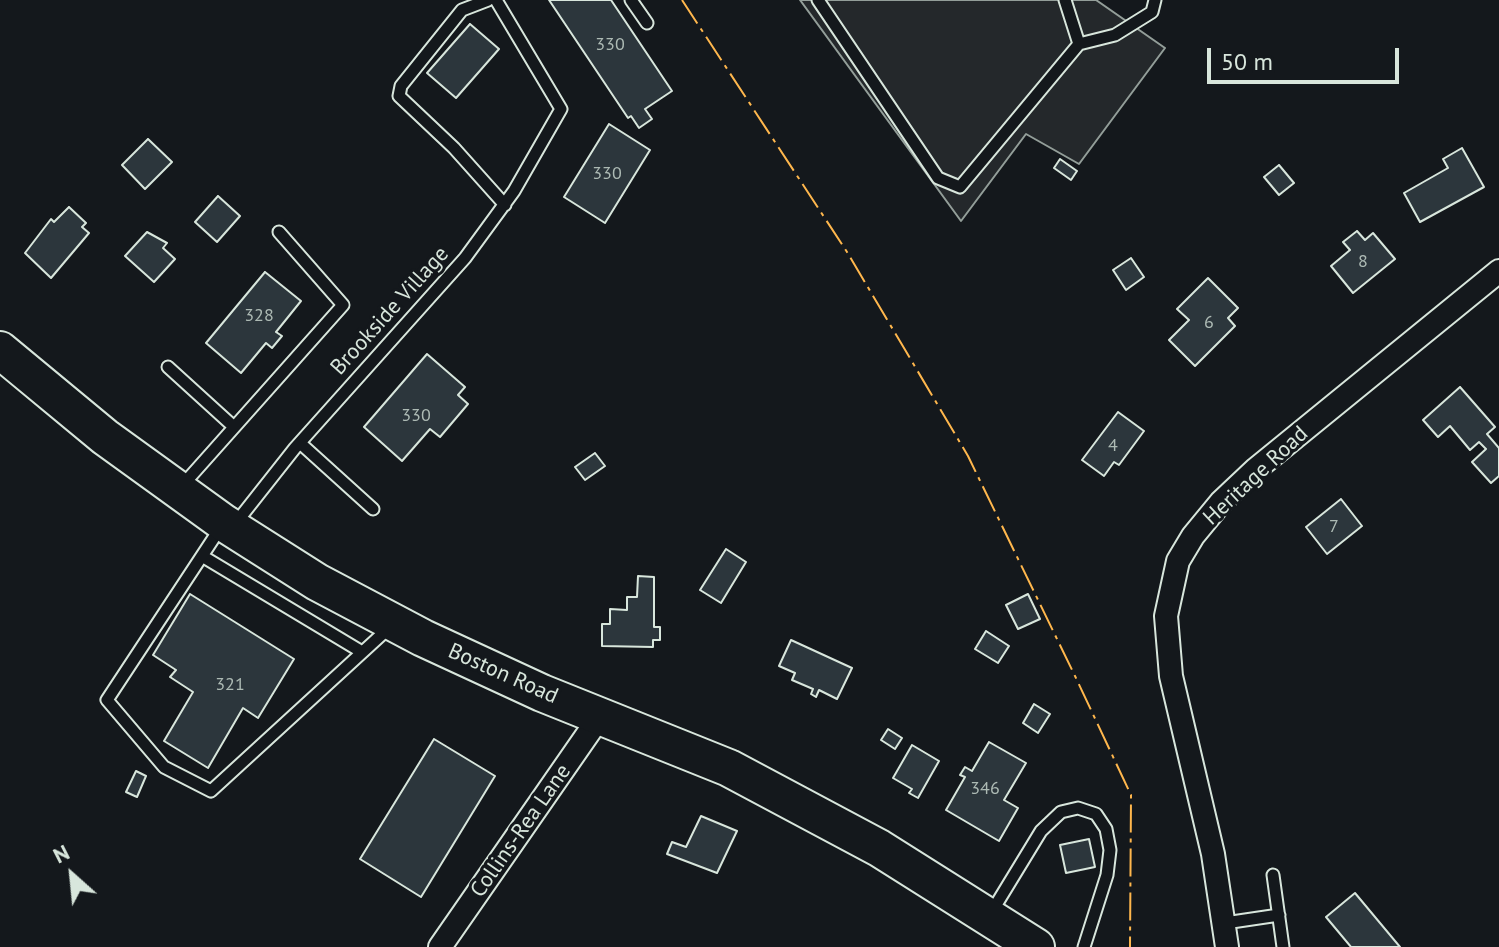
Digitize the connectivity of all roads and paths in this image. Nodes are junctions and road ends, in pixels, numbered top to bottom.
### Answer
1 (488, 0) edge
2 (496, 0) edge
3 (631, 0) edge
4 (818, 0) edge
5 (1065, 0) edge
6 (1155, 0) edge
7 (647, 23) dead end
8 (1079, 44) junction
9 (505, 205) junction
10 (279, 232) dead end
11 (1498, 275) edge
12 (0, 350) edge
13 (168, 367) dead end
14 (234, 427) junction
15 (300, 443) junction
16 (178, 490) junction
17 (373, 509) dead end
18 (228, 525) junction
19 (202, 556) junction
20 (394, 623) junction
21 (362, 652) junction
22 (601, 715) junction
23 (1273, 875) dead end
24 (1279, 915) junction
25 (989, 917) junction
26 (1225, 923) junction
27 (1028, 945) edge
28 (440, 947) edge
29 (1084, 947) edge
30 (1227, 947) edge
31 (1283, 947) edge

1 - 9 lane
2 - 9 lane, Brookside Village
3 - 7 lane
4 - 8 lane
5 - 8 lane
6 - 8 lane
9 - 15 lane, Brookside Village
10 - 14 lane
11 - 26 street, Heritage Road
12 - 16 main road, Boston Road
13 - 14 lane
14 - 16 lane
15 - 17 lane
15 - 18 lane, Brookside Village
16 - 18 main road, Boston Road
18 - 19 lane, Brookside Village
18 - 20 main road, Boston Road
19 - 21 lane
19 - 21 lane, Brookside Village
20 - 21 lane
20 - 22 main road, Boston Road
22 - 25 main road, Boston Road
22 - 28 street, Collins-Rea Lane
23 - 24 lane
24 - 26 lane
24 - 31 lane
25 - 27 main road, Boston Road
25 - 29 lane
26 - 30 street, Heritage Road

